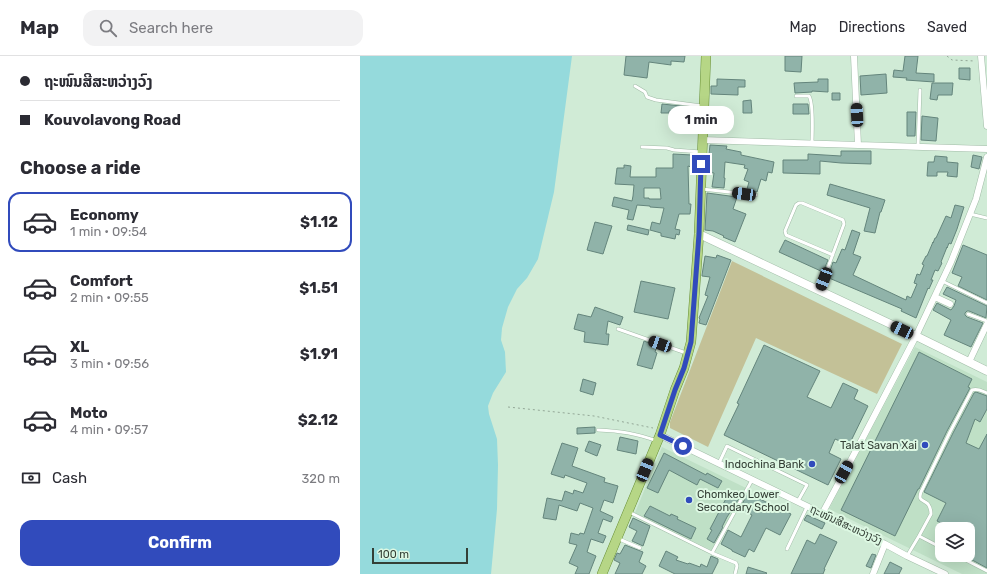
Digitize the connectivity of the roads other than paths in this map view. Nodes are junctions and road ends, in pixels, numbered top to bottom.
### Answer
1 (706, 56) edge
2 (854, 56) edge
3 (981, 59) edge
4 (635, 86) dead end
5 (920, 90) dead end
6 (796, 96) dead end
7 (704, 106) junction
8 (987, 126) edge
9 (702, 140) junction
10 (812, 144) junction
11 (858, 145) junction
12 (918, 146) junction
13 (642, 147) dead end
14 (987, 149) edge
15 (702, 152) junction
16 (987, 156) edge
17 (700, 189) junction
18 (756, 196) dead end
19 (970, 214) junction
20 (987, 218) edge
21 (699, 234) junction
22 (833, 255) junction
23 (942, 281) junction
24 (819, 290) junction
25 (935, 297) junction
26 (987, 302) edge
27 (950, 304) dead end
28 (968, 314) dead end
29 (987, 322) edge
30 (618, 329) dead end
31 (916, 336) junction
32 (688, 353) junction
33 (969, 362) junction
34 (987, 371) edge
35 (987, 393) edge
36 (598, 430) dead end
37 (659, 435) junction
38 (718, 463) junction
39 (752, 480) junction
40 (798, 502) junction
41 (807, 507) junction
42 (628, 512) junction
43 (822, 514) junction
44 (919, 536) junction
45 (617, 538) junction
46 (885, 544) junction
47 (935, 544) edge
48 (640, 548) dead end
49 (787, 549) dead end
50 (712, 553) junction
51 (906, 556) junction
52 (970, 562) edge
53 (987, 571) edge
54 (602, 574) edge
55 (735, 574) edge
56 (873, 574) edge
57 (945, 574) edge

1 - 7 main road
2 - 11 street
3 - 8 street
4 - 7 lane
5 - 12 lane
6 - 10 lane
7 - 9 main road
9 - 10 street
9 - 15 main road
10 - 11 street
11 - 12 street
12 - 14 street
13 - 15 lane
15 - 17 main road
16 - 19 street
17 - 18 lane
17 - 21 main road
19 - 20 lane
19 - 23 street
21 - 24 street
21 - 32 main road
22 - 22 lane
22 - 24 lane
23 - 25 street
23 - 26 lane
24 - 31 street
25 - 27 street
25 - 31 street
28 - 29 lane
29 - 33 street
30 - 32 lane
31 - 33 street
31 - 43 street
32 - 37 main road
33 - 34 street
35 - 44 lane
36 - 37 lane
37 - 38 street, ຖະໜົນສີສະຫວ່າງວົງ
37 - 42 main road
38 - 39 street, ຖະໜົນສີສະຫວ່າງວົງ
38 - 40 lane
39 - 40 street, ຖະໜົນສີສະຫວ່າງວົງ
39 - 50 lane
40 - 41 street, ຖະໜົນສີສະຫວ່າງວົງ
41 - 43 street, ຖະໜົນສີສະຫວ່າງວົງ
41 - 49 lane
42 - 45 main road
42 - 50 lane
43 - 46 street, ຖະໜົນສີສະຫວ່າງວົງ
44 - 47 lane
44 - 51 lane
45 - 48 lane
45 - 54 main road
46 - 51 street, ຖະໜົນສີສະຫວ່າງວົງ
46 - 56 street
50 - 55 lane
51 - 57 street, ຖະໜົນສີສະຫວ່າງວົງ
52 - 53 lane

